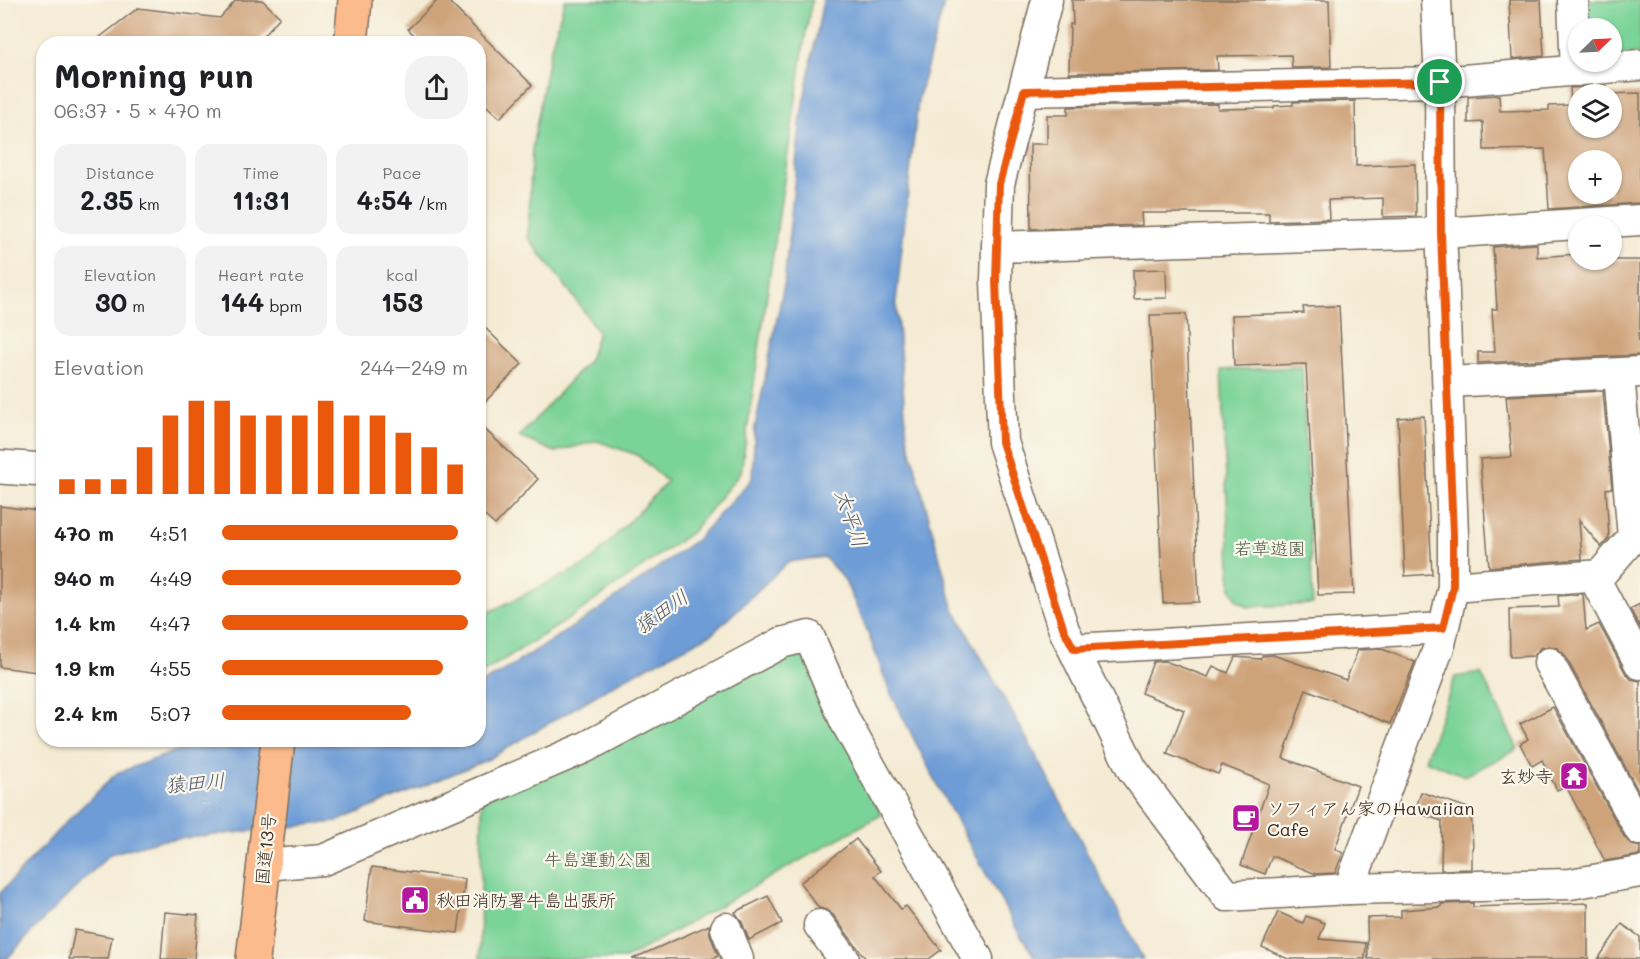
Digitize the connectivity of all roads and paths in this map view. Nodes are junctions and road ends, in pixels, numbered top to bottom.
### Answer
1 (355, 0) edge
2 (1047, 0) edge
3 (1436, 0) edge
4 (1573, 0) edge
5 (1574, 18) edge
6 (352, 36) edge
7 (1640, 65) edge
8 (1622, 67) edge
9 (1568, 72) edge
10 (1440, 82) junction
11 (1024, 91) junction
12 (1640, 220) edge
13 (1441, 233) junction
14 (997, 247) junction
15 (1629, 373) edge
16 (1448, 382) junction
17 (0, 466) edge
18 (36, 469) edge
19 (1593, 576) junction
20 (1453, 587) junction
21 (1443, 628) junction
22 (1074, 649) junction
23 (1549, 663) dead end
24 (1640, 664) edge
25 (277, 747) edge
26 (1640, 830) edge
27 (264, 857) junction
28 (1640, 872) edge
29 (1349, 890) junction
30 (819, 925) dead end
31 (726, 927) dead end
32 (253, 959) edge
33 (738, 959) edge
34 (844, 959) edge
35 (978, 959) edge

1 - 6 highway
2 - 11 street
3 - 10 street
4 - 5 street
7 - 8 street
9 - 10 street
10 - 11 street
10 - 13 street
11 - 14 street
12 - 13 street
13 - 14 street
13 - 16 street
14 - 22 street
15 - 16 street
15 - 19 street
16 - 20 street
17 - 18 street
19 - 20 street
19 - 24 street
20 - 21 street
21 - 22 street
21 - 29 street
22 - 29 street
23 - 26 street
25 - 27 highway, 国道13号
27 - 32 highway, 国道13号
27 - 35 street
28 - 29 street
30 - 34 street
31 - 33 street

